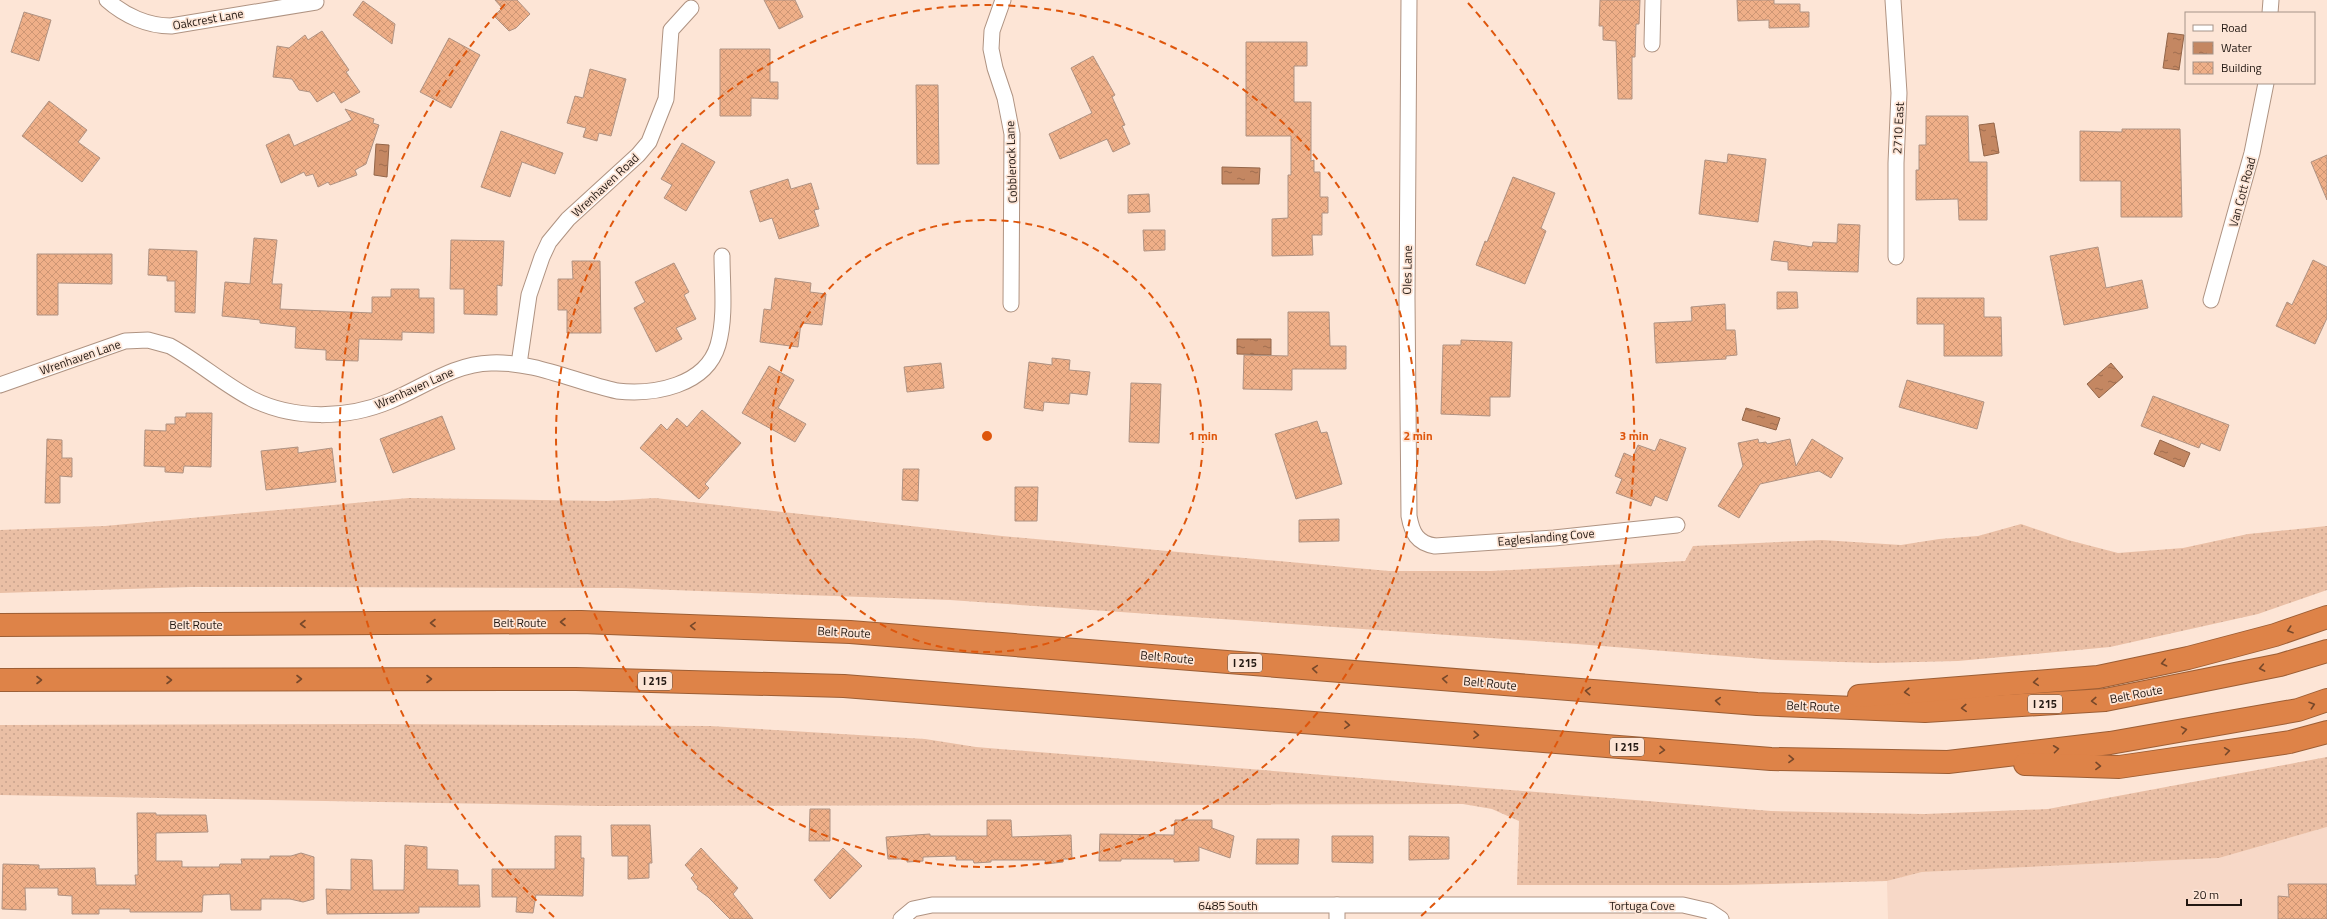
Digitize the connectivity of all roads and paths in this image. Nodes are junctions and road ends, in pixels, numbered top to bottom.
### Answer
1 (107, 0) edge
2 (1003, 0) edge
3 (1409, 0) edge
4 (1653, 0) edge
5 (1893, 0) edge
6 (2270, 0) edge
7 (316, 2) dead end
8 (691, 8) dead end
9 (2270, 12) edge
10 (1652, 44) dead end
11 (2266, 84) edge
12 (722, 256) dead end
13 (1896, 257) dead end
14 (2211, 300) dead end
15 (1011, 304) dead end
16 (519, 364) junction
17 (0, 385) edge
18 (1677, 525) dead end
19 (1417, 538) joint
20 (2327, 617) edge
21 (0, 625) edge
22 (2327, 651) edge
23 (0, 680) edge
24 (2327, 700) edge
25 (1757, 704) junction
26 (2327, 732) edge
27 (1948, 762) junction
28 (1141, 912) edge
29 (1337, 912) edge
30 (1559, 912) edge
31 (901, 919) edge
32 (1722, 919) edge

1 - 7 street, Oakcrest Lane
2 - 15 street, Cobblerock Lane
3 - 19 street, Oles Lane
4 - 10 street
5 - 13 street, 2710 East
6 - 9 street
8 - 16 street, Wrenhaven Road
11 - 14 street, Van Cott Road
12 - 16 street, Wrenhaven Lane
16 - 17 street, Wrenhaven Lane
18 - 19 street, Eagleslanding Cove
20 -> 25 highway
25 -> 21 highway, Belt Route / I 215
22 -> 25 highway, Belt Route / I 215
23 -> 27 highway, I 215
27 -> 24 highway, I 215
27 -> 26 highway
28 - 29 street, 6485 South
28 - 31 street, 6485 South
29 - 30 street, 6485 South
30 - 32 street, Tortuga Cove

